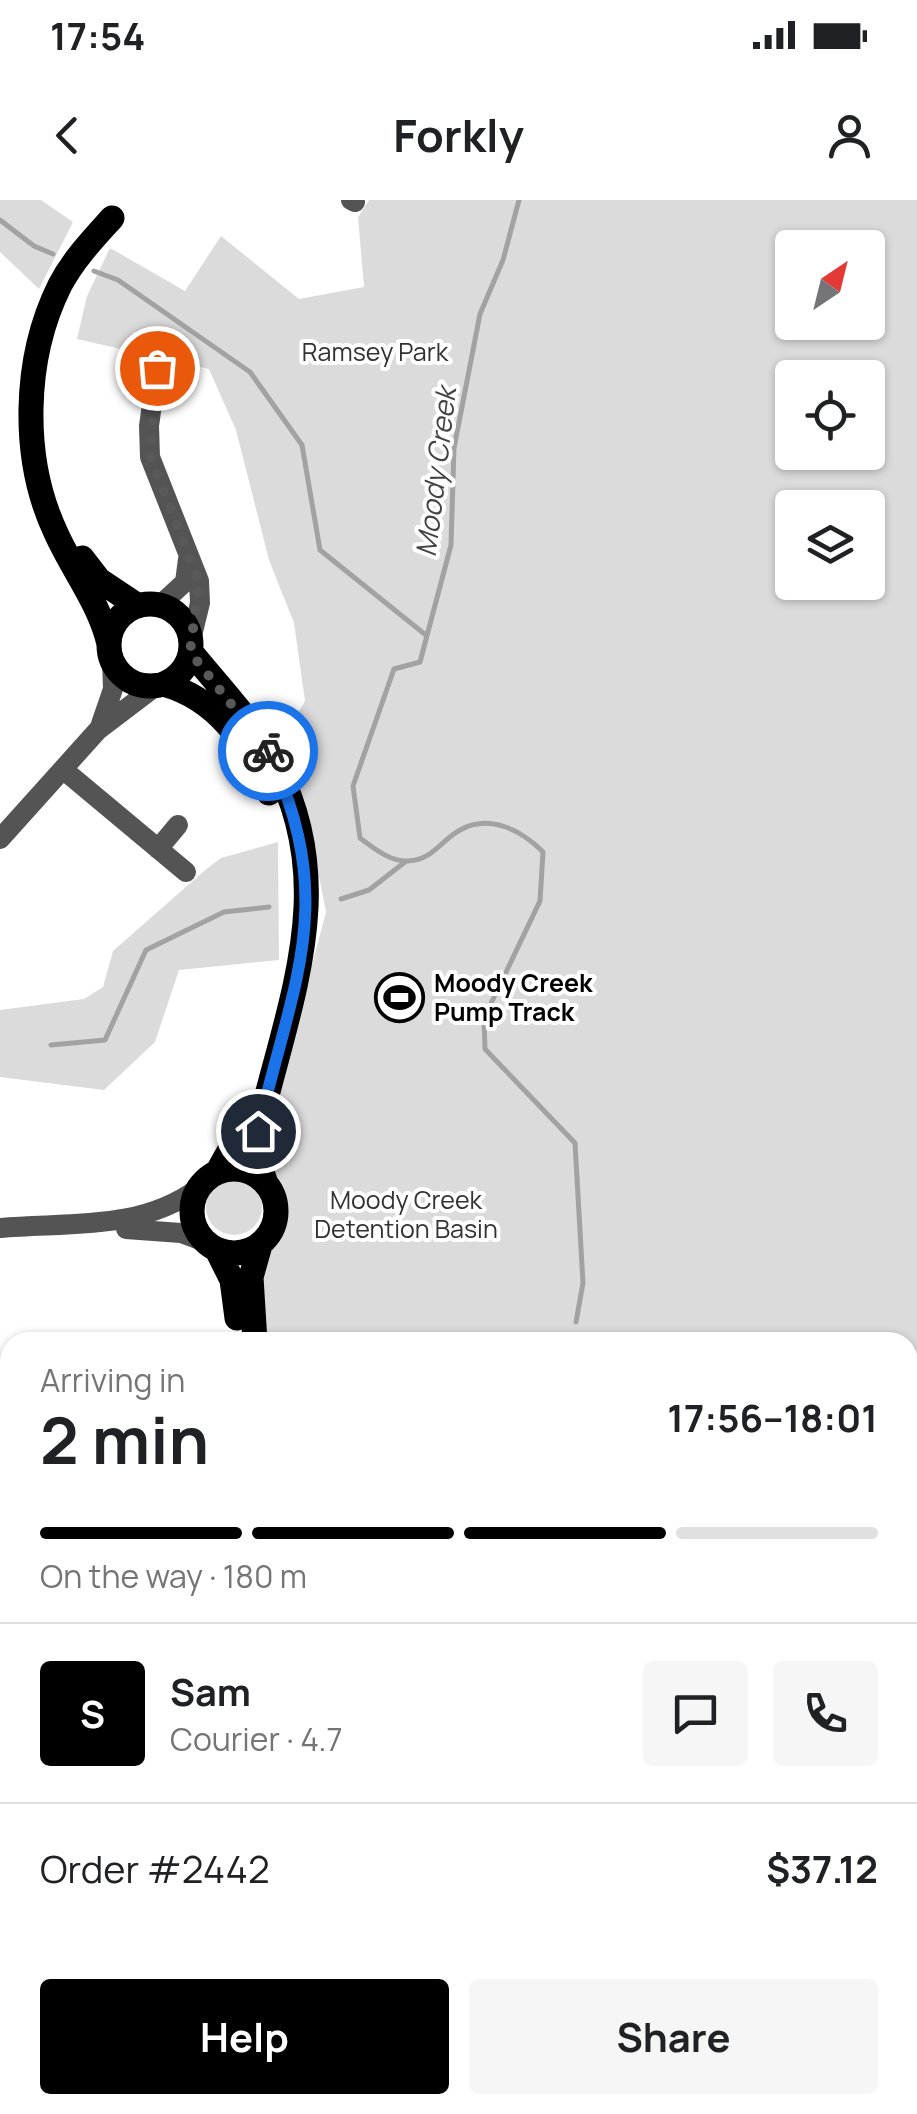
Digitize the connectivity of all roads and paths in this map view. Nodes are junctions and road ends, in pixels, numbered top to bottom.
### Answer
1 (117, 209) edge
2 (128, 362) dead end
3 (157, 368) junction
4 (185, 369) dead end
5 (188, 558) junction
6 (149, 606) junction
7 (191, 646) junction
8 (111, 652) junction
9 (159, 685) junction
10 (98, 730) junction
11 (64, 771) junction
12 (4, 826) edge
13 (178, 826) dead end
14 (158, 849) junction
15 (186, 872) dead end
16 (218, 1171) junction
17 (264, 1180) junction
18 (197, 1189) junction
19 (49, 1224) junction
20 (0, 1228) edge
21 (260, 1244) junction
22 (211, 1246) junction
23 (239, 1332) edge
24 (254, 1332) edge

1 - 6 main road
1 - 8 main road
2 - 3 street
3 - 4 street
3 - 5 street
5 - 6 street
5 - 7 street
6 - 7 main road
6 - 8 main road
7 - 9 main road
7 - 17 main road
8 - 9 main road
8 - 10 street
9 - 10 street
9 - 16 main road
10 - 11 street
11 - 12 street
11 - 14 street
13 - 14 street
14 - 15 street
16 - 17 main road
16 - 18 main road
17 - 21 main road
18 - 19 street
18 - 22 main road
19 - 20 street
19 - 22 street
21 - 22 main road
21 - 24 main road
22 - 23 main road

